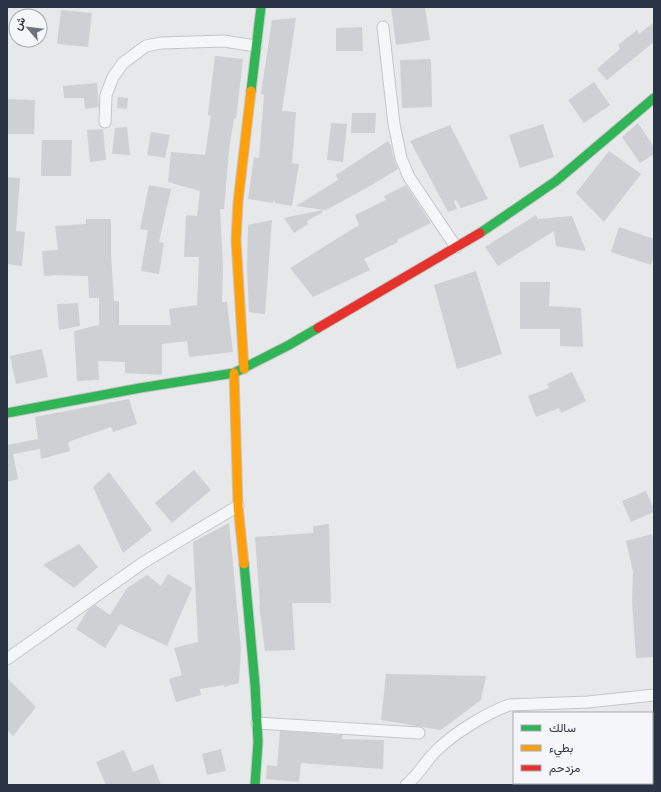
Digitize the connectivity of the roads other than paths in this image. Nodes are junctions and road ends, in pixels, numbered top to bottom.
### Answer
1 (262, 7) edge
2 (384, 27) dead end
3 (256, 46) junction
4 (654, 98) edge
5 (104, 122) dead end
6 (456, 247) junction
7 (244, 369) junction
8 (234, 373) junction
9 (7, 412) edge
10 (238, 506) junction
11 (7, 659) edge
12 (654, 695) edge
13 (257, 723) junction
14 (419, 733) dead end
15 (255, 785) edge
16 (406, 785) edge

1 - 3 street
2 - 6 street
3 - 5 street
3 - 7 street
4 - 6 street
6 - 7 street
7 - 8 street
8 - 9 street
8 - 10 street
10 - 11 street
10 - 13 street
12 - 16 street
13 - 14 street
13 - 15 street

